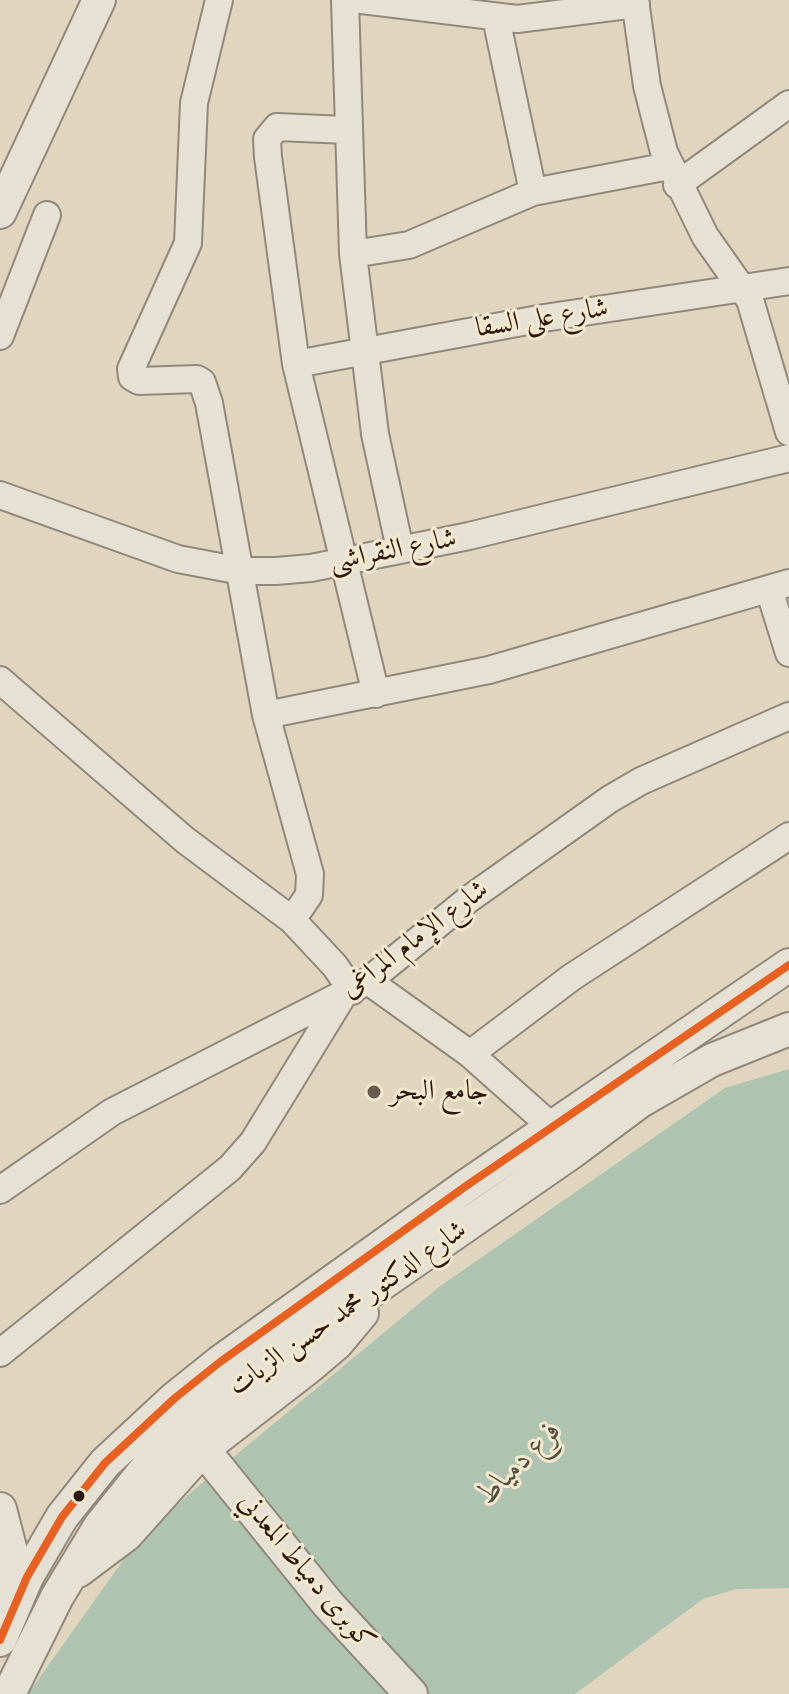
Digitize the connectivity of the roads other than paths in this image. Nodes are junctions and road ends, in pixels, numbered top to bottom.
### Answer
1 (99, 0) edge
2 (219, 0) edge
3 (345, 0) edge
4 (362, 0) edge
5 (636, 2) edge
6 (496, 18) junction
7 (789, 104) edge
8 (347, 130) junction
9 (673, 176) junction
10 (533, 192) junction
11 (0, 212) edge
12 (47, 215) dead end
13 (353, 254) junction
14 (789, 281) edge
15 (744, 290) junction
16 (0, 336) edge
17 (364, 354) junction
18 (296, 364) junction
19 (789, 432) edge
20 (789, 458) edge
21 (0, 495) edge
22 (400, 549) junction
23 (345, 560) junction
24 (241, 571) junction
25 (779, 586) edge
26 (789, 653) edge
27 (0, 680) edge
28 (376, 694) junction
29 (266, 715) junction
30 (789, 716) edge
31 (789, 836) edge
32 (292, 920) junction
33 (789, 965) edge
34 (354, 990) junction
35 (789, 991) edge
36 (720, 1009) junction
37 (789, 1029) edge
38 (470, 1054) junction
39 (552, 1127) junction
40 (0, 1190) edge
41 (381, 1286) junction
42 (0, 1353) edge
43 (197, 1455) junction
44 (0, 1509) edge
45 (68, 1576) junction
46 (13, 1609) junction
47 (0, 1640) edge
48 (9, 1694) edge
49 (391, 1694) edge
50 (411, 1694) edge

1 - 11 street
2 - 24 street
3 - 8 street
4 - 6 street
5 - 6 street
5 - 9 street
6 - 10 street
7 - 9 street
8 - 13 street
8 - 18 street
9 - 10 street
9 - 15 street
10 - 13 street
12 - 16 street
13 - 17 street
14 - 15 street, شارع على السقا
15 - 17 street, شارع على السقا
15 - 19 street
17 - 18 street, شارع على السقا
17 - 22 street
18 - 23 street
20 - 22 street, شارع النقراشى
21 - 24 street, شارع النقراشى
22 - 23 street, شارع النقراشى
23 - 24 street, شارع النقراشى
23 - 28 street
24 - 29 street
25 - 26 street
25 - 28 street
27 - 32 street
28 - 29 street
29 - 32 street
30 - 34 street, شارع الإمام المراغى
31 - 38 street
32 - 34 street
33 - 36 street, شارع الدكتور محمد حسن الزيات
34 - 38 street
34 - 40 street, شارع الإمام المراغى
34 - 42 street
35 - 36 street
36 - 39 street, شارع الدكتور محمد حسن الزيات
37 - 41 street, شارع الدكتور محمد حسن الزيات
38 - 39 street
39 - 46 street, شارع الدكتور محمد حسن الزيات
41 - 43 street
41 - 45 street, شارع الدكتور محمد حسن الزيات
43 - 45 street
43 - 49 street, كوبرى دمياط المعدني
43 - 50 street, كوبرى دمياط المعدني
44 - 46 street
45 - 48 street, شارع الدكتور محمد حسن الزيات
46 - 47 street, شارع الدكتور محمد حسن الزيات

